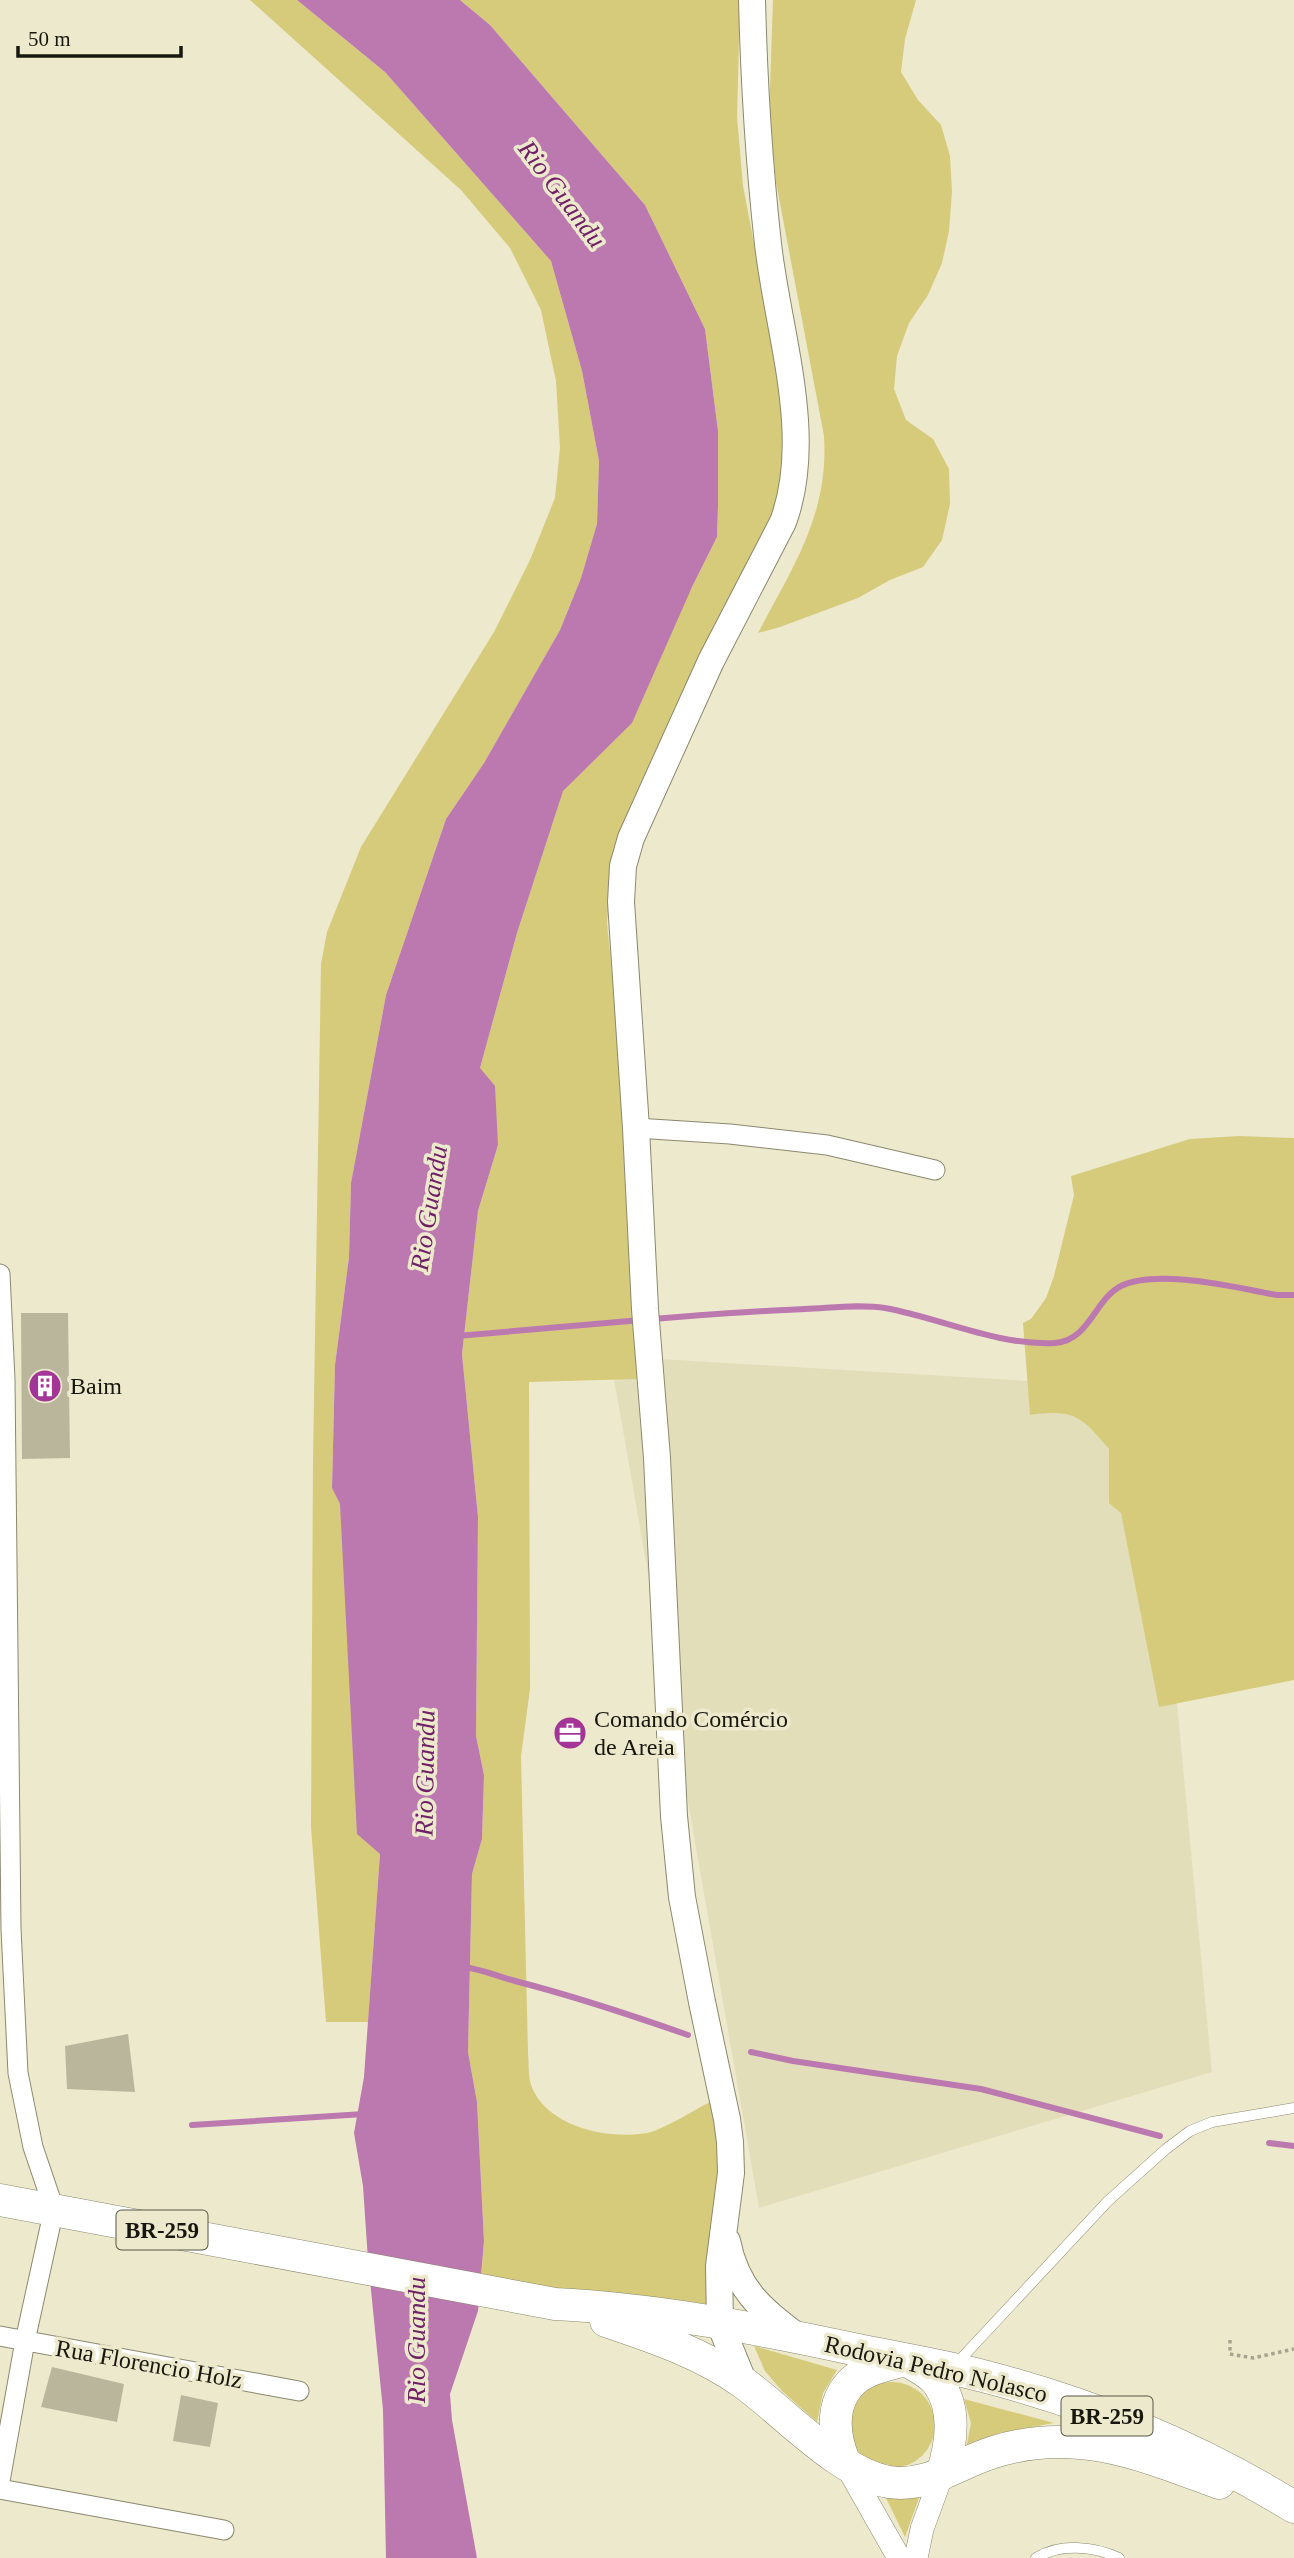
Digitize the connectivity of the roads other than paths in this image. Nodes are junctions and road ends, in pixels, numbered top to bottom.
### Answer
1 (752, 0) edge
2 (636, 1128) junction
3 (935, 1170) dead end
4 (0, 1274) edge
5 (1294, 2108) edge
6 (0, 2200) edge
7 (54, 2209) junction
8 (724, 2223) junction
9 (548, 2302) junction
10 (720, 2324) junction
11 (0, 2336) edge
12 (798, 2337) junction
13 (25, 2341) junction
14 (906, 2360) junction
15 (952, 2368) junction
16 (744, 2383) junction
17 (299, 2391) dead end
18 (844, 2461) junction
19 (942, 2474) junction
20 (0, 2481) edge
21 (0, 2489) edge
22 (1294, 2507) edge
23 (1294, 2512) edge
24 (224, 2530) dead end
25 (899, 2558) edge
26 (916, 2558) edge
27 (1036, 2558) edge
28 (1119, 2558) edge

1 - 2 main road
2 - 3 street
2 - 8 main road
4 - 7 street
5 - 15 lane
6 - 7 highway, Rodovia Pedro Nolasco / BR-259
7 - 9 highway, Rodovia Pedro Nolasco / BR-259
7 - 13 street
8 - 10 main road
8 - 12 main road
9 - 10 highway, Rodovia Pedro Nolasco / BR-259
9 - 16 highway, Rodovia Pedro Nolasco / BR-259
10 - 12 highway, Rodovia Pedro Nolasco / BR-259
10 - 16 main road
11 - 13 street, Rua Florencio Holz
12 - 14 highway, Rodovia Pedro Nolasco / BR-259
13 - 17 street, Rua Florencio Holz
13 - 20 street
14 - 15 highway, Rodovia Pedro Nolasco / BR-259
14 - 18 highway
14 - 19 highway
15 - 22 highway, Rodovia Pedro Nolasco / BR-259
16 - 18 highway, Rodovia Pedro Nolasco / BR-259
18 - 19 highway
18 - 25 street
19 - 23 highway, Rodovia Pedro Nolasco / BR-259
19 - 26 street
21 - 24 street
27 - 28 lane

